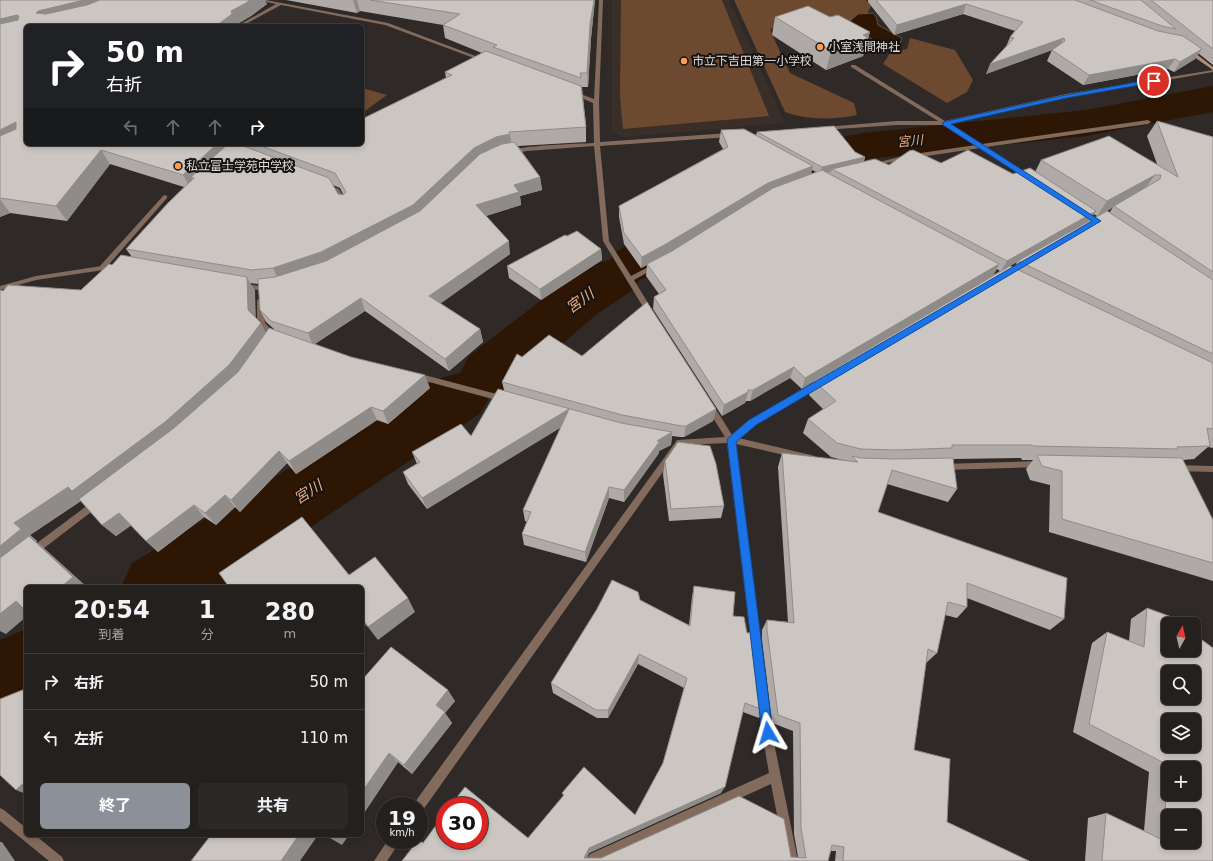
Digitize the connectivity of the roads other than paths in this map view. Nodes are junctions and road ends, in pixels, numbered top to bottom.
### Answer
1 (259, 0) edge
2 (601, 0) edge
3 (280, 4) junction
4 (243, 24) edge
5 (1186, 48) edge
6 (487, 61) edge
7 (853, 66) edge
8 (1213, 70) edge
9 (567, 91) edge
10 (596, 102) junction
11 (1148, 122) dead end
12 (945, 123) junction
13 (818, 129) edge
14 (735, 135) edge
15 (597, 145) junction
16 (981, 146) junction
17 (501, 154) edge
18 (870, 166) edge
19 (1033, 179) edge
20 (316, 182) edge
21 (165, 197) dead end
22 (346, 207) edge
23 (662, 263) edge
24 (120, 266) edge
25 (102, 268) junction
26 (629, 280) junction
27 (236, 284) edge
28 (274, 287) edge
29 (0, 288) edge
30 (260, 288) junction
31 (654, 320) edge
32 (275, 340) edge
33 (410, 375) edge
34 (826, 379) edge
35 (510, 400) edge
36 (706, 400) edge
37 (731, 440) junction
38 (823, 460) edge
39 (1050, 464) edge
40 (933, 467) edge
41 (1166, 468) edge
42 (1213, 469) edge
43 (101, 499) edge
44 (25, 557) edge
45 (776, 776) junction
46 (425, 797) edge
47 (0, 814) edge
48 (24, 833) edge
49 (28, 837) edge
50 (389, 849) edge
51 (58, 861) edge
52 (380, 861) edge
53 (592, 861) edge
54 (792, 861) edge

1 - 3 street
2 - 10 street
3 - 4 street
3 - 6 street
5 - 8 main road
7 - 12 street
8 - 12 street
9 - 10 street
10 - 15 street
11 - 16 street
12 - 13 street
12 - 16 street
14 - 15 street
15 - 17 street
15 - 26 street
16 - 18 street
16 - 19 street
20 - 22 street
21 - 25 street
23 - 26 street
24 - 25 street
25 - 29 street
26 - 31 street
27 - 30 street
28 - 30 street
30 - 32 street
33 - 35 street
34 - 37 street
36 - 37 street
37 - 38 street
37 - 45 street
37 - 46 street
39 - 40 street
41 - 42 street
43 - 44 street
45 - 53 street
45 - 54 street
47 - 48 street
49 - 51 street
50 - 52 street

